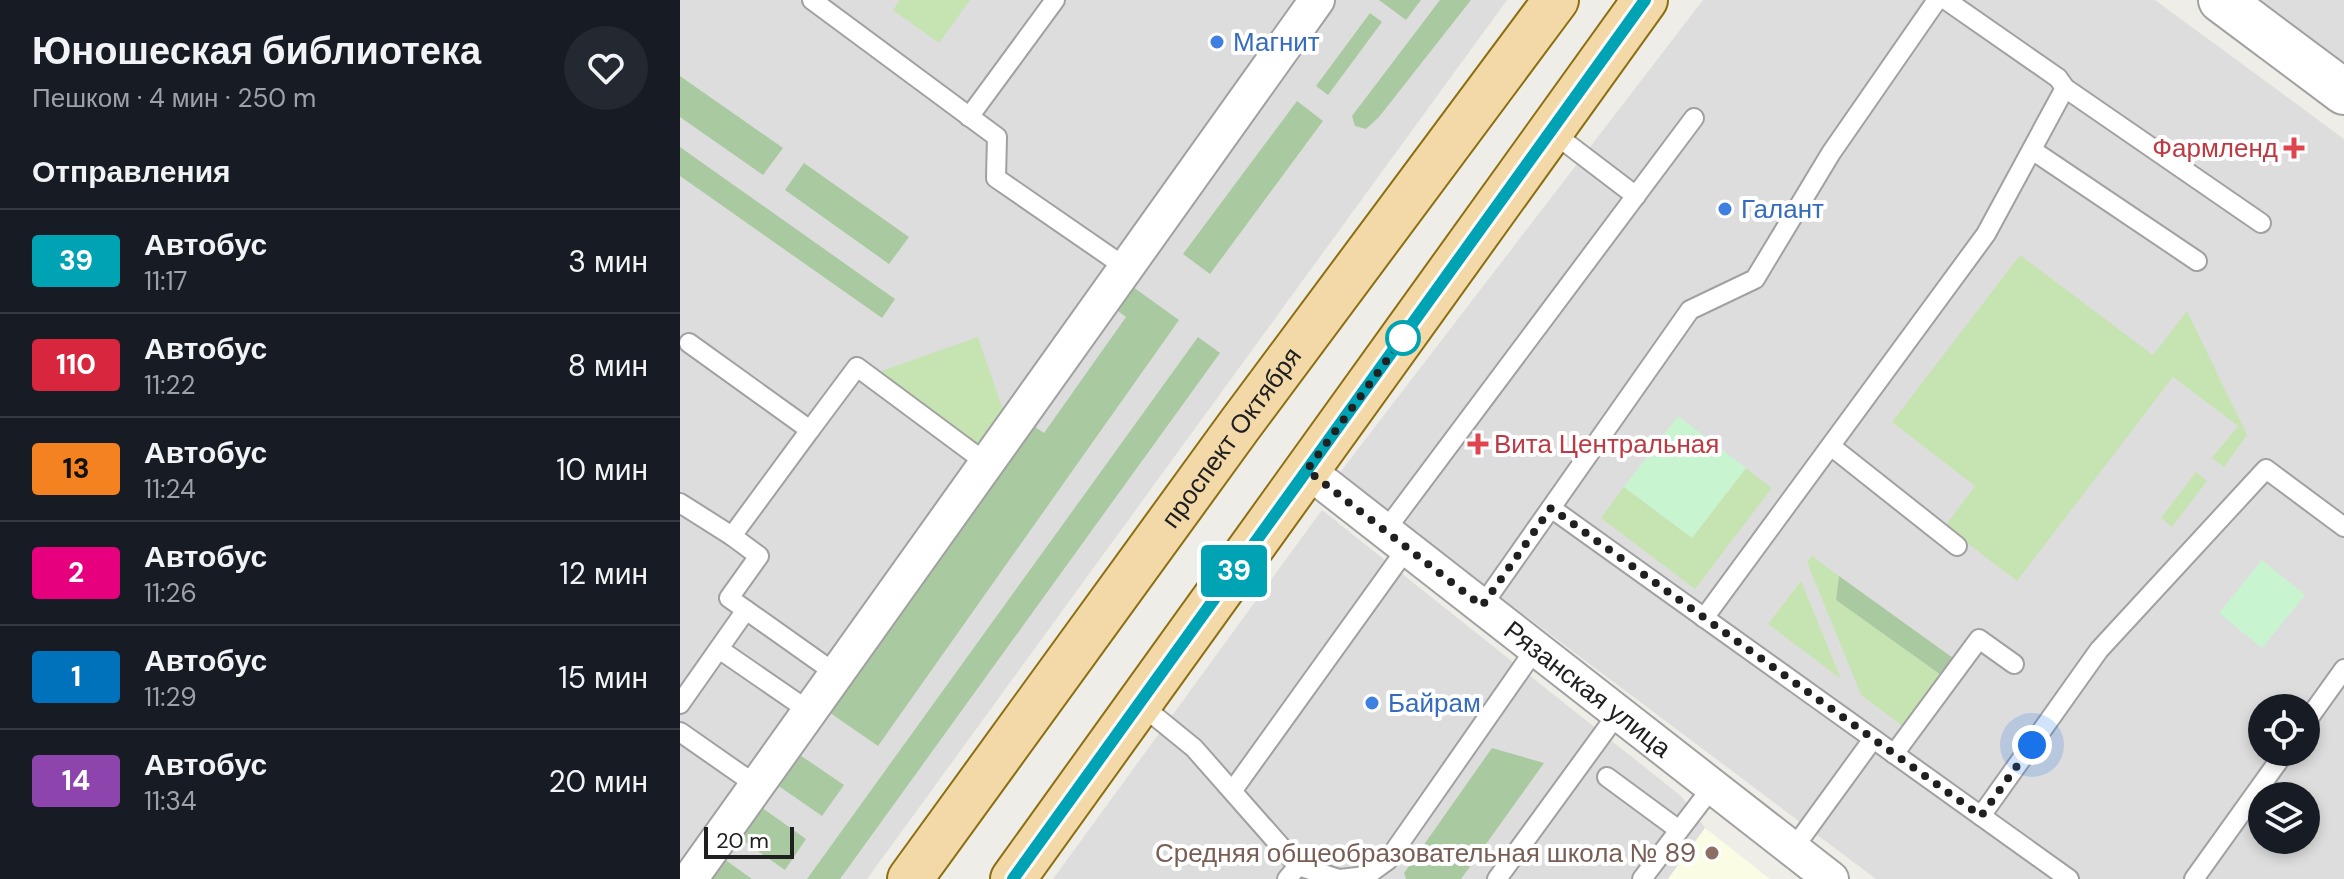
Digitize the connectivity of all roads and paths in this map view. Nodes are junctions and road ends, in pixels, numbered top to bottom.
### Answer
1 (812, 0) edge
2 (1055, 0) edge
3 (1317, 0) edge
4 (1556, 0) edge
5 (1645, 0) edge
6 (1937, 0) edge
7 (1946, 0) edge
8 (2221, 0) edge
9 (2065, 88) junction
10 (2344, 92) edge
11 (969, 117) junction
12 (1694, 118) dead end
13 (1552, 132) junction
14 (2032, 150) junction
15 (1636, 196) junction
16 (2261, 223) dead end
17 (2197, 261) dead end
18 (1125, 267) junction
19 (683, 345) edge
20 (810, 430) junction
21 (1832, 447) junction
22 (985, 462) junction
23 (1307, 470) junction
24 (680, 503) edge
25 (1551, 508) junction
26 (2344, 527) edge
27 (732, 536) junction
28 (1396, 539) junction
29 (1957, 546) dead end
30 (1482, 606) junction
31 (746, 610) junction
32 (1704, 618) junction
33 (1536, 648) junction
34 (719, 649) junction
35 (2014, 664) dead end
36 (2344, 669) edge
37 (835, 673) junction
38 (2320, 702) edge
39 (680, 704) edge
40 (1140, 704) junction
41 (809, 711) junction
42 (1618, 713) junction
43 (680, 732) edge
44 (1873, 739) junction
45 (1894, 754) junction
46 (2275, 766) edge
47 (1607, 777) dead end
48 (756, 785) junction
49 (1713, 786) junction
50 (1233, 790) junction
51 (1981, 816) junction
52 (1679, 830) junction
53 (1793, 849) junction
54 (1292, 872) edge
55 (690, 879) edge
56 (910, 879) edge
57 (1013, 879) edge
58 (1340, 879) edge
59 (1497, 879) edge
60 (1642, 879) edge
61 (1831, 879) edge
62 (2069, 879) edge
63 (2194, 879) edge

1 - 11 lane
2 - 11 lane
3 - 18 street
4 - 56 main road, проспект Октября
5 - 13 main road
6 - 25 lane
7 - 9 lane
8 - 10 street
9 - 14 lane
9 - 16 lane
11 - 18 lane
12 - 15 lane
13 - 15 lane
13 - 23 main road
14 - 17 lane
14 - 21 lane
15 - 28 lane
18 - 22 street
19 - 20 lane
20 - 22 lane
20 - 27 lane
21 - 29 lane
21 - 32 lane
22 - 37 street
23 - 28 street, Рязанская улица
23 - 40 main road
24 - 27 lane
25 - 30 lane
25 - 32 lane
26 - 51 lane
27 - 31 lane
28 - 30 street, Рязанская улица
28 - 50 lane
30 - 33 street, Рязанская улица
31 - 34 lane
31 - 37 lane
32 - 44 lane
33 - 42 street, Рязанская улица
33 - 58 lane
34 - 39 lane
34 - 41 lane
35 - 45 lane
36 - 38 lane
37 - 41 street
40 - 50 lane
40 - 57 main road
41 - 48 street
42 - 49 street, Рязанская улица
42 - 59 lane
43 - 48 lane
44 - 45 lane
44 - 53 lane
45 - 51 lane
46 - 63 lane
47 - 52 lane
48 - 55 street
49 - 52 lane
49 - 53 street, Рязанская улица
50 - 54 lane
51 - 62 lane
52 - 60 lane
53 - 61 street, Рязанская улица
54 - 58 lane

